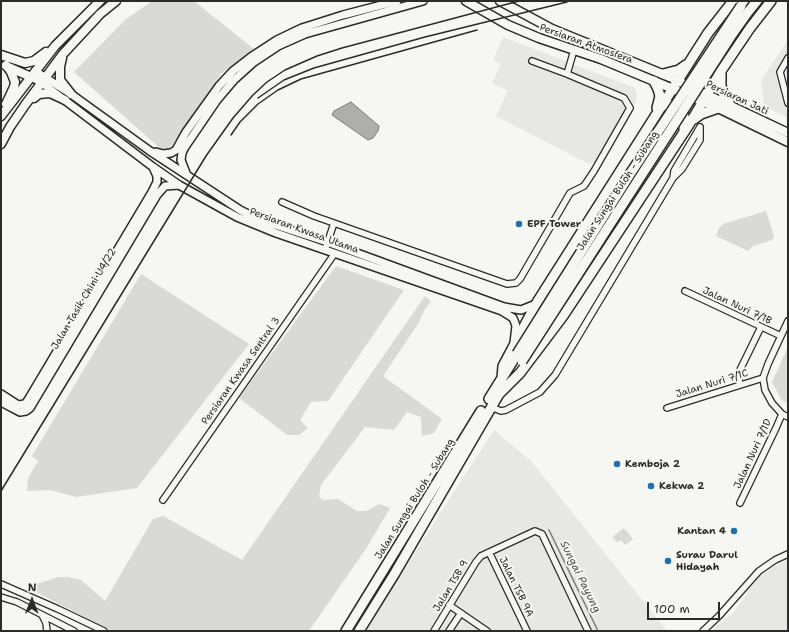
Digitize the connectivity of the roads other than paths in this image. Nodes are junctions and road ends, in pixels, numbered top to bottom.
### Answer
1 (100, 1) edge
2 (116, 1) edge
3 (397, 1) edge
4 (423, 1) edge
5 (466, 1) edge
6 (500, 1) edge
7 (733, 1) edge
8 (746, 1) edge
9 (757, 1) edge
10 (771, 1) edge
11 (55, 46) junction
12 (574, 50) junction
13 (63, 54) junction
14 (1, 56) edge
15 (788, 58) edge
16 (532, 61) dead end
17 (690, 61) junction
18 (3, 65) edge
19 (721, 71) junction
20 (33, 74) junction
21 (567, 74) junction
22 (663, 74) junction
23 (44, 80) junction
24 (654, 81) junction
25 (675, 85) junction
26 (71, 94) junction
27 (704, 98) junction
28 (65, 100) junction
29 (788, 103) edge
30 (25, 105) junction
31 (730, 105) junction
32 (662, 106) junction
33 (718, 108) junction
34 (1, 115) edge
35 (655, 117) junction
36 (690, 123) junction
37 (684, 132) junction
38 (788, 133) edge
39 (788, 142) edge
40 (1, 144) edge
41 (150, 151) junction
42 (153, 167) junction
43 (186, 173) junction
44 (673, 178) junction
45 (180, 185) junction
46 (282, 202) dead end
47 (334, 223) junction
48 (326, 246) junction
49 (335, 253) junction
50 (685, 291) dead end
51 (536, 304) junction
52 (788, 321) edge
53 (761, 327) junction
54 (781, 336) junction
55 (517, 353) junction
56 (763, 378) junction
57 (740, 385) junction
58 (1, 394) edge
59 (499, 394) junction
60 (1, 402) edge
61 (491, 407) junction
62 (25, 408) junction
63 (667, 408) dead end
64 (782, 414) junction
65 (788, 417) edge
66 (163, 500) dead end
67 (740, 503) dead end
68 (416, 535) junction
69 (489, 552) junction
70 (788, 554) edge
71 (1, 584) edge
72 (1, 597) edge
73 (450, 605) junction
74 (461, 613) junction
75 (41, 614) junction
76 (73, 630) edge
77 (47, 631) edge
78 (65, 631) edge
79 (104, 631) edge
80 (346, 631) edge
81 (353, 631) edge
82 (359, 631) edge
83 (434, 631) edge
84 (449, 631) edge
85 (488, 631) edge
86 (527, 631) edge
87 (588, 631) edge
88 (703, 631) edge

1 - 11 main road
2 - 13 main road
3 - 41 street
4 - 43 street
5 - 12 main road, Persiaran Atmosfera
6 - 22 main road, Persiaran Atmosfera
7 - 17 highway, Jalan Sungai Buloh - Subang
8 - 55 highway, Jalan Sungai Buloh - Subang, bridge
9 - 55 highway, Jalan Sungai Buloh - Subang, bridge
10 - 19 highway, Jalan Sungai Buloh - Subang
11 - 14 main road
11 - 20 main road
12 - 21 street
12 - 24 main road, Persiaran Atmosfera
13 - 23 main road
13 - 26 main road
14 - 20 main road, Persiaran Kwasa Utama
15 - 29 street
16 - 21 street
17 - 19 highway
17 - 22 highway
17 - 25 highway, Jalan Sungai Buloh - Subang
18 - 20 main road, Persiaran Kwasa Utama
18 - 34 main road
19 - 27 highway, Jalan Sungai Buloh - Subang
19 - 31 highway
20 - 23 street, Persiaran Kwasa Utama
20 - 34 main road
21 - 47 street
22 - 25 main road, Persiaran Atmosfera
23 - 26 street, Persiaran Kwasa Utama
23 - 28 street, Persiaran Kwasa Utama
23 - 30 main road
24 - 25 main road, Persiaran Atmosfera
24 - 35 highway
25 - 27 main road, Persiaran Atmosfera
25 - 32 highway, Jalan Sungai Buloh - Subang
26 - 41 street, Persiaran Kwasa Utama
27 - 31 main road, Persiaran Jati
27 - 33 main road, Persiaran Jati
27 - 36 highway, Jalan Sungai Buloh - Subang
28 - 30 main road
28 - 42 street, Persiaran Kwasa Utama
30 - 40 main road
31 - 38 main road, Persiaran Jati
32 - 35 highway, Jalan Sungai Buloh - Subang
32 - 37 highway
33 - 36 highway, Jalan Sungai Buloh - Subang
33 - 39 main road, Persiaran Jati
35 - 51 highway, Jalan Sungai Buloh - Subang
36 - 37 highway, Jalan Sungai Buloh - Subang
37 - 59 highway, Jalan Sungai Buloh - Subang
41 - 43 street, Persiaran Kwasa Utama
42 - 45 street, Persiaran Kwasa Utama
42 - 62 street, Jalan Tasik Chini U4/22
43 - 48 street, Persiaran Kwasa Utama
44 - 44 street
44 - 61 street
45 - 48 street, Persiaran Kwasa Utama
45 - 62 street, Jalan Tasik Chini U4/22
46 - 47 street
47 - 48 street
48 - 49 street, Persiaran Kwasa Utama
48 - 51 street, Persiaran Kwasa Utama
49 - 55 street, Persiaran Kwasa Utama
49 - 66 street, Persiaran Kwasa Sentral 3
50 - 53 street, Jalan Nuri 7/1B
51 - 55 highway, Jalan Sungai Buloh - Subang
52 - 54 street
53 - 54 street, Jalan Nuri 7/1B
53 - 57 street
54 - 56 street
55 - 59 highway, Jalan Sungai Buloh - Subang
55 - 80 highway, Jalan Sungai Buloh - Subang
56 - 57 street, Jalan Nuri 7/1C
56 - 64 street
57 - 63 street, Jalan Nuri 7/1C
58 - 62 street
59 - 61 highway, Jalan Sungai Buloh - Subang
60 - 62 street
61 - 68 highway, Jalan Sungai Buloh - Subang
64 - 65 street
64 - 67 street, Jalan Nuri 7/1D
68 - 81 highway
68 - 82 highway, Jalan Sungai Buloh - Subang
69 - 73 street, Jalan TSB 9
69 - 86 street, Jalan TSB 9A
69 - 87 street, Jalan TSB 9
70 - 88 street
71 - 79 street
72 - 75 street
73 - 74 street
73 - 83 street, Jalan TSB 9
74 - 84 street
74 - 85 street
75 - 76 street
75 - 77 street
76 - 78 street

